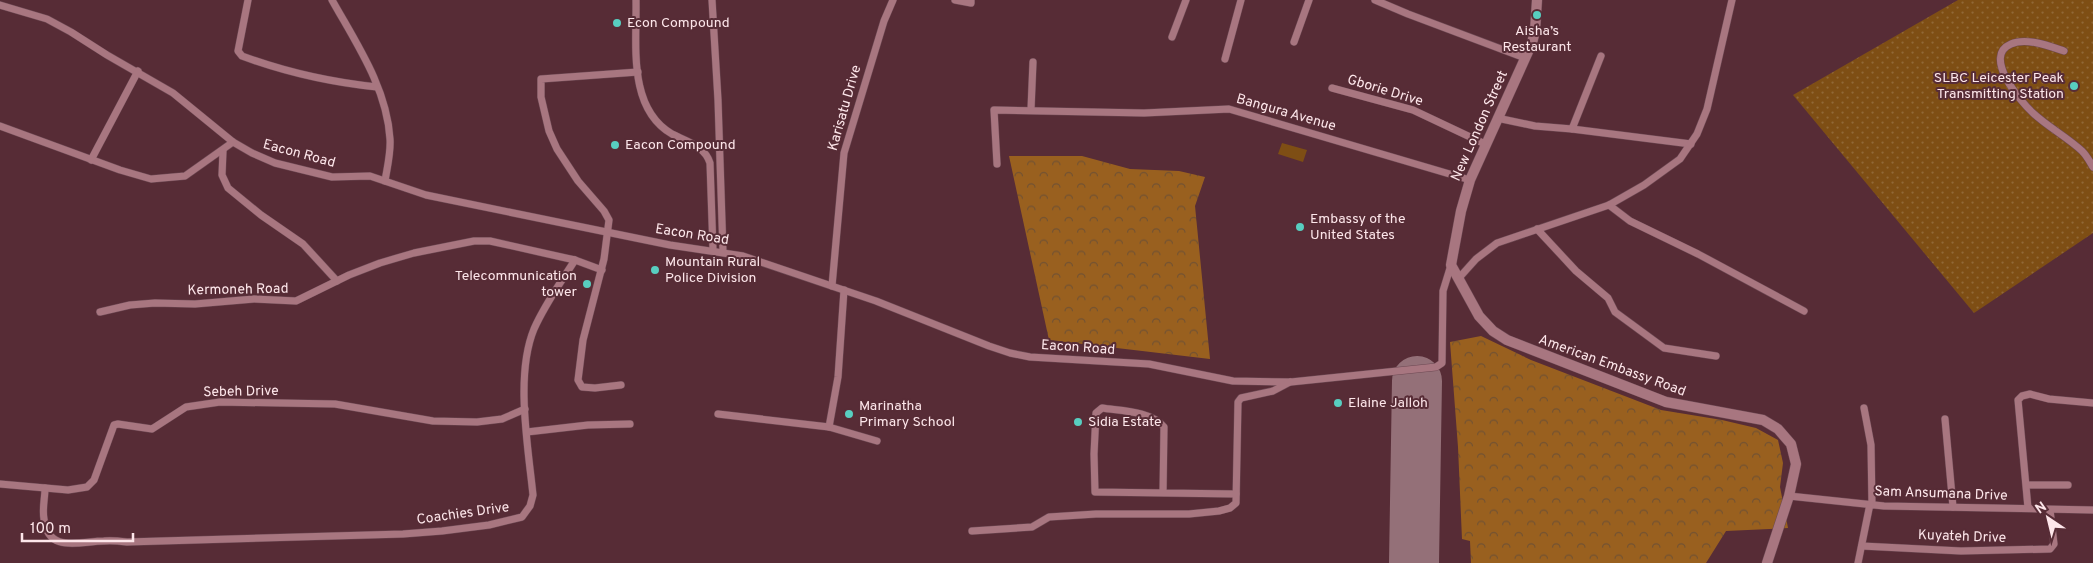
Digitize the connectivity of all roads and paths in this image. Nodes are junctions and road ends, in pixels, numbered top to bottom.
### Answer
1 (248, 0) edge
2 (332, 0) edge
3 (636, 0) edge
4 (712, 0) edge
5 (892, 0) edge
6 (955, 0) edge
7 (971, 0) edge
8 (1186, 0) edge
9 (1241, 0) edge
10 (1309, 0) edge
11 (1376, 0) edge
12 (1537, 0) edge
13 (1732, 0) edge
14 (0, 5) edge
15 (1172, 37) dead end
16 (1294, 42) dead end
17 (2064, 52) dead end
18 (1601, 56) dead end
19 (1525, 58) junction
20 (1225, 59) dead end
21 (1033, 62) dead end
22 (138, 71) junction
23 (638, 72) junction
24 (377, 87) junction
25 (1332, 88) dead end
26 (1031, 109) junction
27 (1496, 118) junction
28 (0, 126) edge
29 (1572, 129) junction
30 (232, 142) junction
31 (1485, 144) junction
32 (1692, 144) junction
33 (222, 151) junction
34 (91, 160) junction
35 (998, 164) dead end
36 (2093, 167) edge
37 (1470, 180) junction
38 (385, 181) junction
39 (1609, 205) junction
40 (1537, 229) junction
41 (608, 233) junction
42 (713, 250) junction
43 (723, 252) junction
44 (575, 260) junction
45 (1451, 265) junction
46 (602, 270) junction
47 (1458, 279) junction
48 (337, 281) junction
49 (832, 286) junction
50 (844, 290) junction
51 (1804, 311) dead end
52 (100, 312) dead end
53 (1716, 356) dead end
54 (1291, 382) junction
55 (621, 385) dead end
56 (2093, 402) edge
57 (1864, 408) dead end
58 (525, 409) junction
59 (718, 414) dead end
60 (1945, 419) dead end
61 (630, 424) dead end
62 (829, 427) junction
63 (526, 432) junction
64 (877, 441) dead end
65 (0, 484) edge
66 (2027, 485) junction
67 (2068, 485) dead end
68 (45, 488) junction
69 (1164, 493) junction
70 (1236, 494) junction
71 (1789, 496) junction
72 (1871, 505) junction
73 (1953, 507) junction
74 (2028, 508) junction
75 (2050, 510) junction
76 (2093, 510) edge
77 (972, 531) dead end
78 (1862, 546) junction
79 (1767, 563) edge
80 (1858, 563) edge

1 - 24 street
2 - 24 street
3 - 23 street
4 - 43 street
5 - 49 street, Karisatu Drive
6 - 7 street
8 - 15 street
9 - 20 street
10 - 16 street
11 - 19 street
12 - 19 street, New London Street
13 - 32 street
14 - 22 street, Eacon Road
17 - 36 street
18 - 29 street
19 - 27 street, New London Street
21 - 26 street
22 - 30 street, Eacon Road
22 - 34 street
23 - 41 street
23 - 42 street
24 - 38 street
25 - 31 street, Gborie Drive
26 - 35 street, Bangura Avenue
26 - 37 street, Bangura Avenue
27 - 29 street
27 - 31 street, New London Street
28 - 34 street
29 - 32 street
30 - 33 street
30 - 38 street, Eacon Road
31 - 37 street, New London Street
32 - 39 street
33 - 34 street
33 - 48 street
37 - 45 street, New London Street
38 - 41 street, Eacon Road
39 - 40 street
39 - 51 street
40 - 47 street
40 - 53 street
41 - 42 street, Eacon Road
41 - 46 street
42 - 43 street, Eacon Road
43 - 49 street, Eacon Road
44 - 46 street, Kermoneh Road
44 - 48 street, Kermoneh Road
44 - 58 street, Coachies Drive
45 - 47 street, American Embassy Road
45 - 54 street, Eacon Road
46 - 55 street
47 - 71 street, American Embassy Road
48 - 52 street, Kermoneh Road
49 - 50 street, Eacon Road
50 - 54 street, Eacon Road
50 - 62 street
54 - 70 street
56 - 66 street
57 - 72 street
58 - 63 street, Coachies Drive
58 - 68 street, Sebeh Drive
59 - 62 street
60 - 73 street
61 - 63 street
62 - 64 street
63 - 68 street, Coachies Drive
65 - 68 street, Sebeh Drive
66 - 67 street
66 - 74 street
69 - 69 street
69 - 70 street
70 - 77 street
71 - 72 street, Sam Ansumana Drive
71 - 79 street, American Embassy Road
72 - 73 street, Sam Ansumana Drive
72 - 78 street
73 - 74 street, Sam Ansumana Drive
74 - 75 street, Sam Ansumana Drive
75 - 76 street, Sam Ansumana Drive
75 - 78 street, Kuyateh Drive
78 - 80 street

